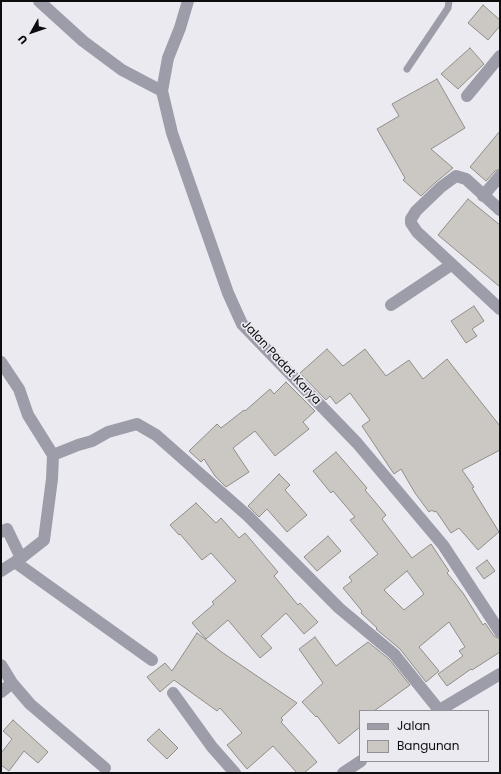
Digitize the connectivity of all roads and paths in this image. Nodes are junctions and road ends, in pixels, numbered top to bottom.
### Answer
1 (39, 1) edge
2 (188, 1) edge
3 (449, 1) edge
4 (500, 56) edge
5 (407, 69) dead end
6 (162, 91) junction
7 (467, 96) dead end
8 (500, 176) edge
9 (483, 196) junction
10 (500, 210) edge
11 (451, 265) junction
12 (391, 305) dead end
13 (500, 310) edge
14 (1, 362) edge
15 (53, 455) junction
16 (1, 532) edge
17 (18, 560) junction
18 (1, 571) edge
19 (500, 632) edge
20 (152, 660) dead end
21 (1, 665) edge
22 (500, 674) edge
23 (12, 683) junction
24 (1, 692) edge
25 (173, 693) dead end
26 (438, 710) edge
27 (441, 710) edge
28 (360, 762) edge
29 (105, 768) dead end
30 (235, 773) edge
31 (343, 773) edge

1 - 6 street
2 - 6 street, Jalan Padat Karya
3 - 5 lane
4 - 7 street
6 - 19 street, Jalan Padat Karya
8 - 9 street
9 - 10 street
9 - 11 street
11 - 12 street
11 - 13 street
14 - 15 street
15 - 17 street
15 - 26 street
16 - 17 street
17 - 18 street
17 - 20 street
21 - 23 street
22 - 27 street
23 - 24 street
23 - 29 street
25 - 30 street
28 - 31 street

